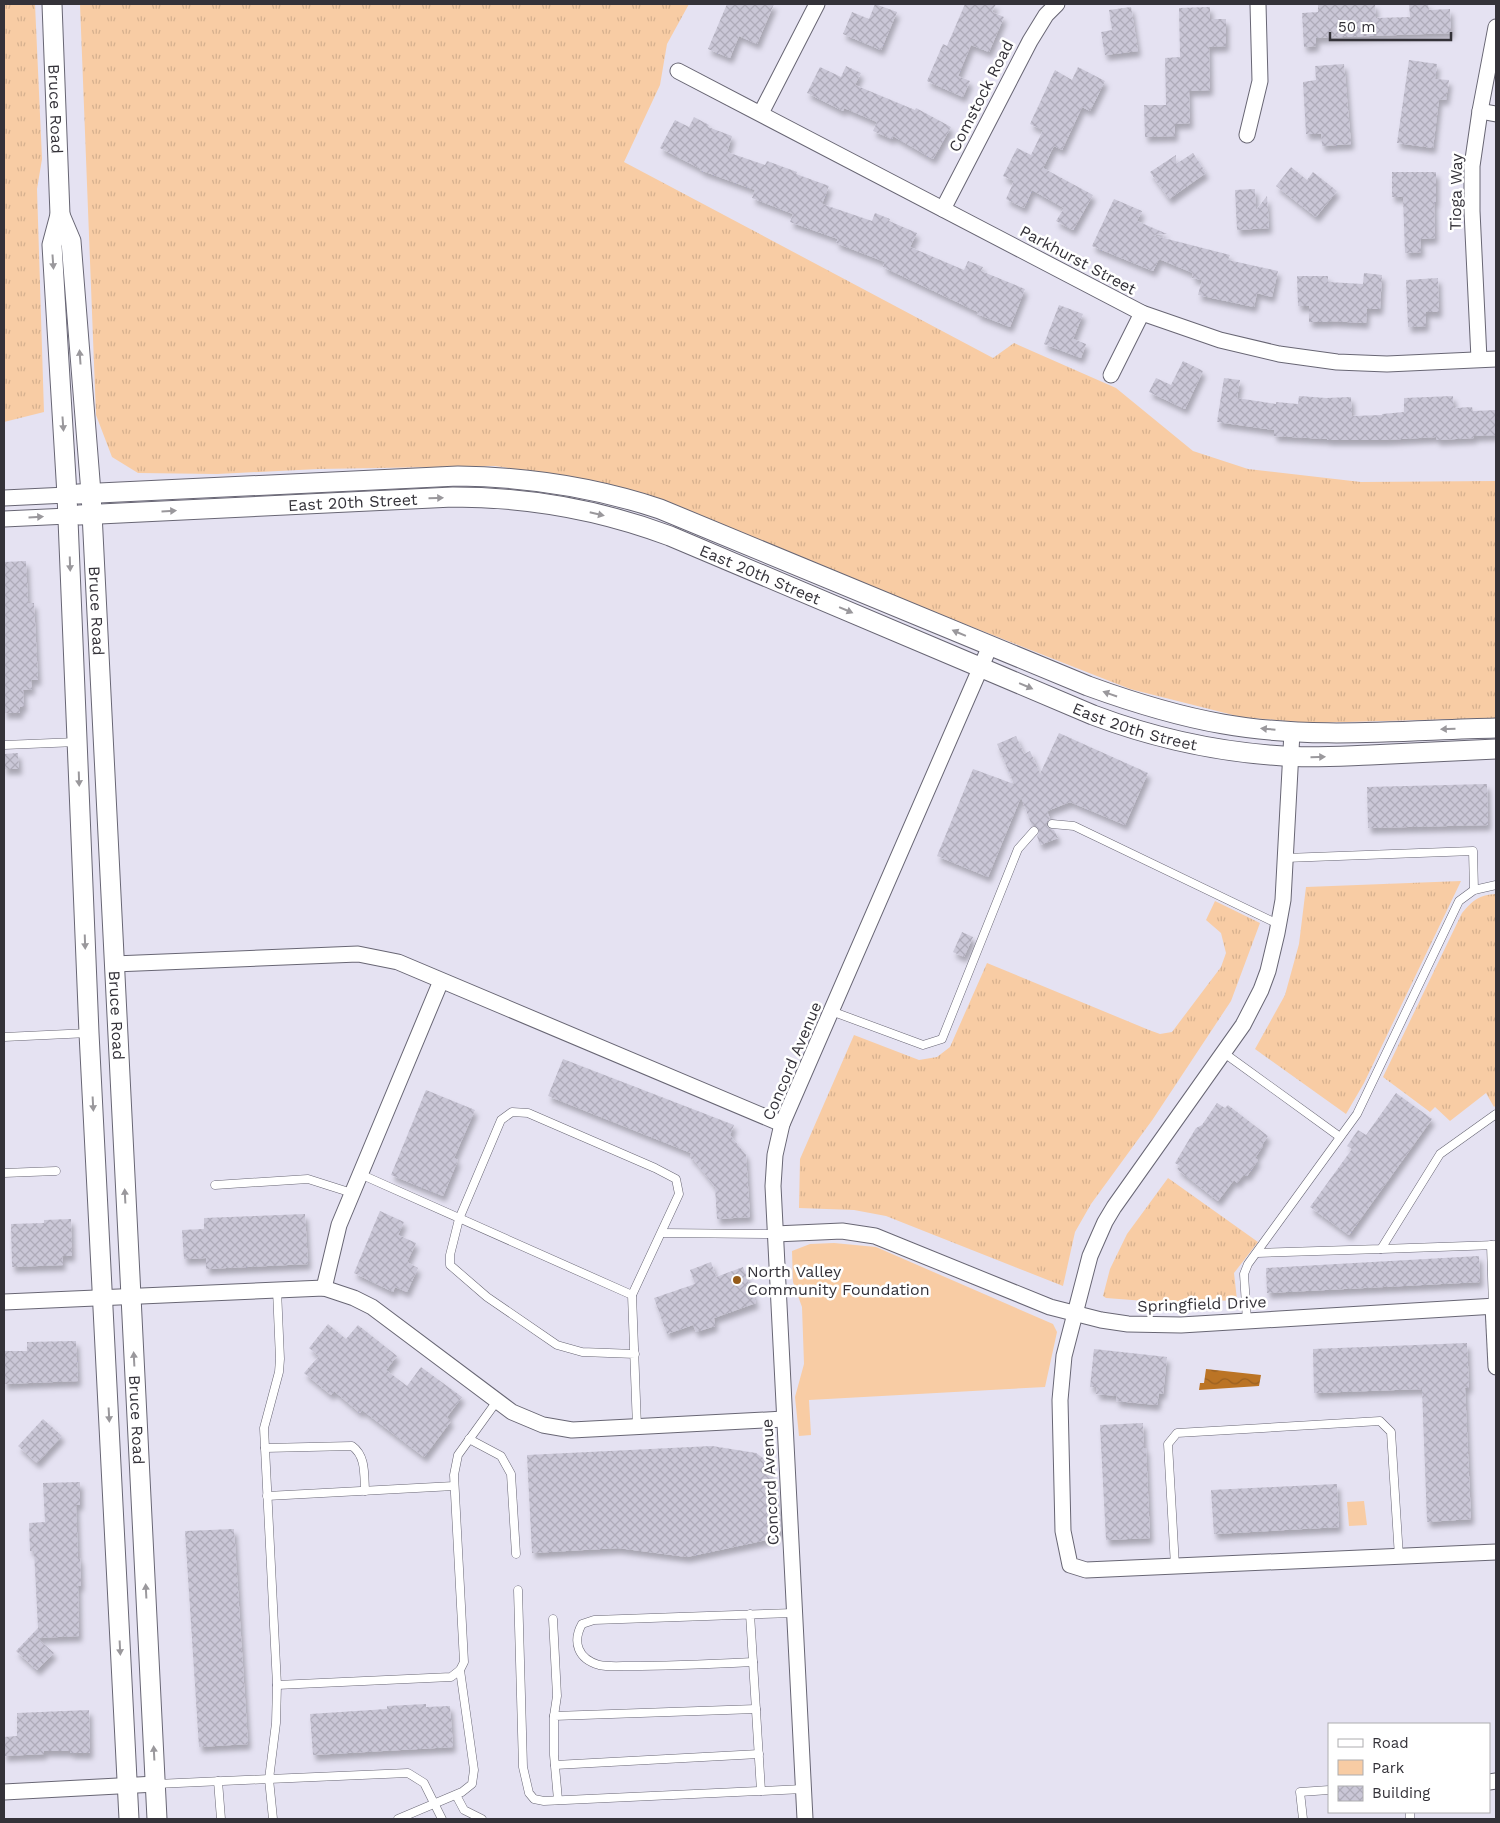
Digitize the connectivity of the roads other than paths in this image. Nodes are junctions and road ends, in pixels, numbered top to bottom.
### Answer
1 (52, 4) edge
2 (817, 4) edge
3 (1057, 4) edge
4 (1258, 4) edge
5 (1496, 27) edge
6 (678, 71) dead end
7 (1480, 111) junction
8 (761, 113) junction
9 (1496, 114) edge
10 (1247, 135) dead end
11 (943, 209) junction
12 (60, 214) junction
13 (1142, 313) junction
14 (1479, 359) junction
15 (1496, 359) edge
16 (1111, 375) dead end
17 (90, 493) junction
18 (67, 495) junction
19 (4, 498) edge
20 (92, 515) junction
21 (68, 516) junction
22 (4, 519) edge
23 (990, 646) junction
24 (981, 667) junction
25 (1496, 728) edge
26 (1292, 732) junction
27 (77, 742) junction
28 (4, 745) edge
29 (1496, 749) edge
30 (1291, 756) junction
31 (1052, 824) dead end
32 (1034, 831) dead end
33 (1285, 858) junction
34 (1496, 885) edge
35 (1474, 890) junction
36 (1278, 924) junction
37 (114, 964) junction
38 (441, 981) junction
39 (831, 1011) junction
40 (89, 1033) junction
41 (4, 1037) edge
42 (1224, 1052) junction
43 (1496, 1114) edge
44 (782, 1124) junction
45 (1340, 1137) junction
46 (56, 1171) dead end
47 (4, 1173) edge
48 (360, 1174) junction
49 (215, 1185) dead end
50 (352, 1192) junction
51 (459, 1219) junction
52 (662, 1233) junction
53 (775, 1234) junction
54 (1494, 1245) edge
55 (1381, 1249) junction
56 (1256, 1253) junction
57 (324, 1288) junction
58 (276, 1290) junction
59 (632, 1295) junction
60 (130, 1296) junction
61 (103, 1297) junction
62 (4, 1302) edge
63 (1495, 1306) edge
64 (1074, 1314) junction
65 (1247, 1321) junction
66 (634, 1354) junction
67 (1496, 1367) edge
68 (497, 1400) junction
69 (784, 1419) junction
70 (638, 1427) junction
71 (469, 1439) junction
72 (265, 1448) junction
73 (454, 1486) junction
74 (365, 1491) junction
75 (267, 1496) junction
76 (1496, 1552) edge
77 (516, 1554) dead end
78 (1399, 1557) junction
79 (1175, 1566) junction
80 (518, 1590) dead end
81 (794, 1613) junction
82 (750, 1614) junction
83 (554, 1619) dead end
84 (753, 1662) junction
85 (460, 1670) junction
86 (277, 1685) junction
87 (756, 1709) junction
88 (554, 1716) junction
89 (759, 1754) junction
90 (555, 1765) junction
91 (269, 1779) junction
92 (218, 1781) junction
93 (156, 1784) junction
94 (127, 1786) junction
95 (803, 1789) junction
96 (1328, 1790) edge
97 (761, 1791) junction
98 (4, 1792) edge
99 (456, 1795) junction
100 (558, 1800) junction
101 (434, 1803) junction
102 (129, 1819) edge
103 (158, 1819) edge
104 (221, 1819) edge
105 (273, 1819) edge
106 (398, 1819) edge
107 (442, 1819) edge
108 (482, 1819) edge
109 (805, 1819) edge
110 (1303, 1819) edge

1 - 12 street, Bruce Road
2 - 8 street
3 - 11 street, Comstock Road
4 - 10 street
5 - 7 street, Tioga Way
6 - 8 street, Parkhurst Street
7 - 9 street
7 - 14 street, Tioga Way
8 - 11 street, Parkhurst Street
11 - 13 street, Parkhurst Street
17 -> 12 street, Bruce Road
12 -> 18 street, Bruce Road
13 - 14 street, Parkhurst Street
13 - 16 street
14 - 15 street, Parkhurst Street
17 - 18 street, East 20th Street
17 - 20 street, Bruce Road
23 -> 17 street, East 20th Street
18 - 19 street, East 20th Street
18 - 21 street, Bruce Road
20 - 21 street, East 20th Street
20 -> 24 street, East 20th Street
20 - 37 street, Bruce Road
22 -> 21 street, East 20th Street
21 -> 27 street, Bruce Road
23 - 24 street, Concord Avenue
26 -> 23 street, East 20th Street
24 -> 30 street, East 20th Street
24 - 39 street, Concord Avenue
25 -> 26 street, East 20th Street
26 - 30 street
27 - 28 lane
27 -> 40 street, Bruce Road
30 -> 29 street, East 20th Street
30 - 33 street
31 - 36 lane
32 - 39 lane
33 - 35 lane
33 - 36 street
34 - 35 lane
35 - 45 lane
36 - 42 street
37 - 38 street
60 -> 37 street, Bruce Road
38 - 44 street
38 - 48 street
39 - 44 street, Concord Avenue
40 - 41 lane
40 -> 61 street, Bruce Road
42 - 45 lane
42 - 64 street
43 - 55 lane
44 - 53 street, Concord Avenue
45 - 56 lane
46 - 47 lane
48 - 50 street
48 - 51 lane
49 - 50 lane
50 - 57 street
51 - 52 lane
51 - 59 lane
51 - 66 lane
52 - 53 lane
52 - 59 lane
53 - 64 street, Springfield Drive
53 - 69 street, Concord Avenue
54 - 55 lane
54 - 63 lane
55 - 56 lane
56 - 65 lane
57 - 58 street
57 - 68 street
58 - 60 street
58 - 72 lane
59 - 66 lane
60 - 61 street
93 -> 60 street, Bruce Road
61 - 62 street
61 -> 94 street, Bruce Road
63 - 65 street, Springfield Drive
63 - 67 street
64 - 65 street, Springfield Drive
64 - 79 street
66 - 70 lane
68 - 70 street
68 - 71 lane
69 - 70 street
69 - 81 street, Concord Avenue
71 - 73 lane
71 - 77 lane
72 - 74 lane
72 - 75 lane
73 - 74 lane
73 - 85 lane
74 - 75 lane
75 - 86 lane
76 - 78 street
78 - 79 street
78 - 79 lane
80 - 100 lane
81 - 82 lane
81 - 95 street, Concord Avenue
82 - 84 lane
82 - 84 lane
83 - 88 lane
84 - 87 lane
85 - 86 lane
85 - 99 lane
86 - 91 lane
87 - 88 lane
87 - 89 lane
88 - 90 lane
89 - 90 lane
89 - 97 lane
90 - 100 lane
91 - 92 lane
91 - 101 lane
91 - 105 lane
92 - 93 lane
92 - 104 lane
93 - 94 street
93 - 103 street, Bruce Road
94 - 98 street
94 - 102 street, Bruce Road
95 - 97 lane
95 - 109 street, Concord Avenue
96 - 110 lane
97 - 100 lane
99 - 101 lane
99 - 108 lane
101 - 106 lane
101 - 107 lane

